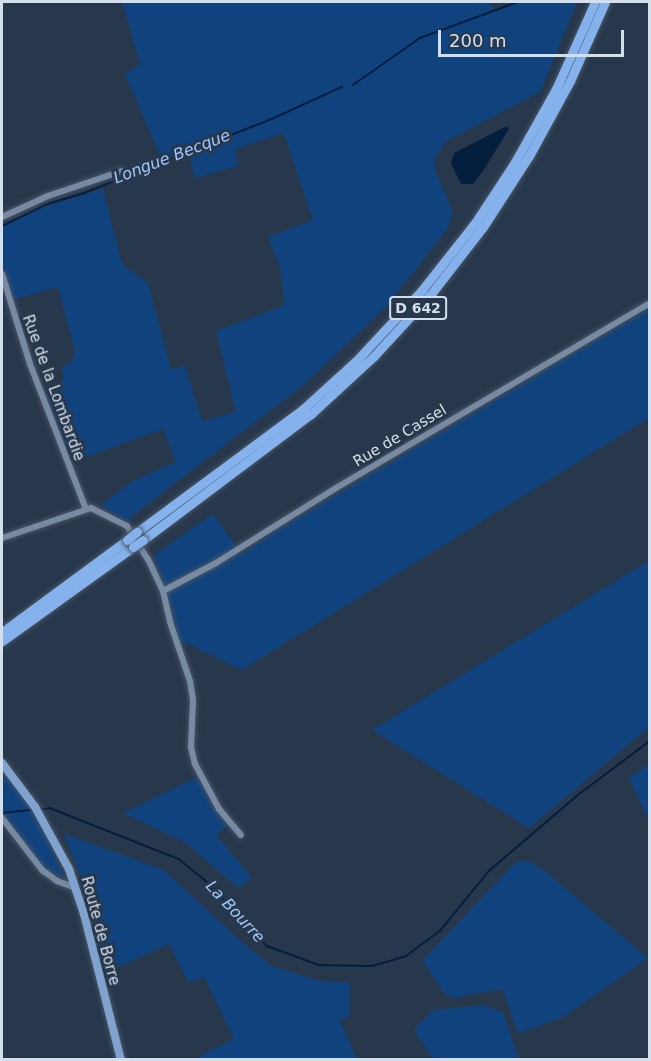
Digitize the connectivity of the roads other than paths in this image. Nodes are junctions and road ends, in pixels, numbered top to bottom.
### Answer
1 (595, 2) edge
2 (605, 2) edge
3 (122, 171) dead end
4 (2, 217) edge
5 (2, 274) edge
6 (650, 303) edge
7 (86, 509) junction
8 (140, 536) junction
9 (2, 538) edge
10 (130, 544) junction
11 (163, 591) junction
12 (2, 632) edge
13 (2, 641) edge
14 (2, 763) edge
15 (2, 818) edge
16 (241, 834) dead end
17 (76, 888) junction
18 (121, 1059) edge

1 - 8 highway, D 642
2 - 8 highway, D 642
3 - 4 street
5 - 7 street, Rue de la Lombardie
6 - 11 street, Rue de Cassel
7 - 9 street
7 - 11 street
8 - 10 highway, D 642, bridge
10 - 12 highway, D 642
10 - 13 highway, D 642
11 - 16 street
14 - 17 main road, Route de Borre
15 - 17 street
17 - 18 main road, Route de Borre

